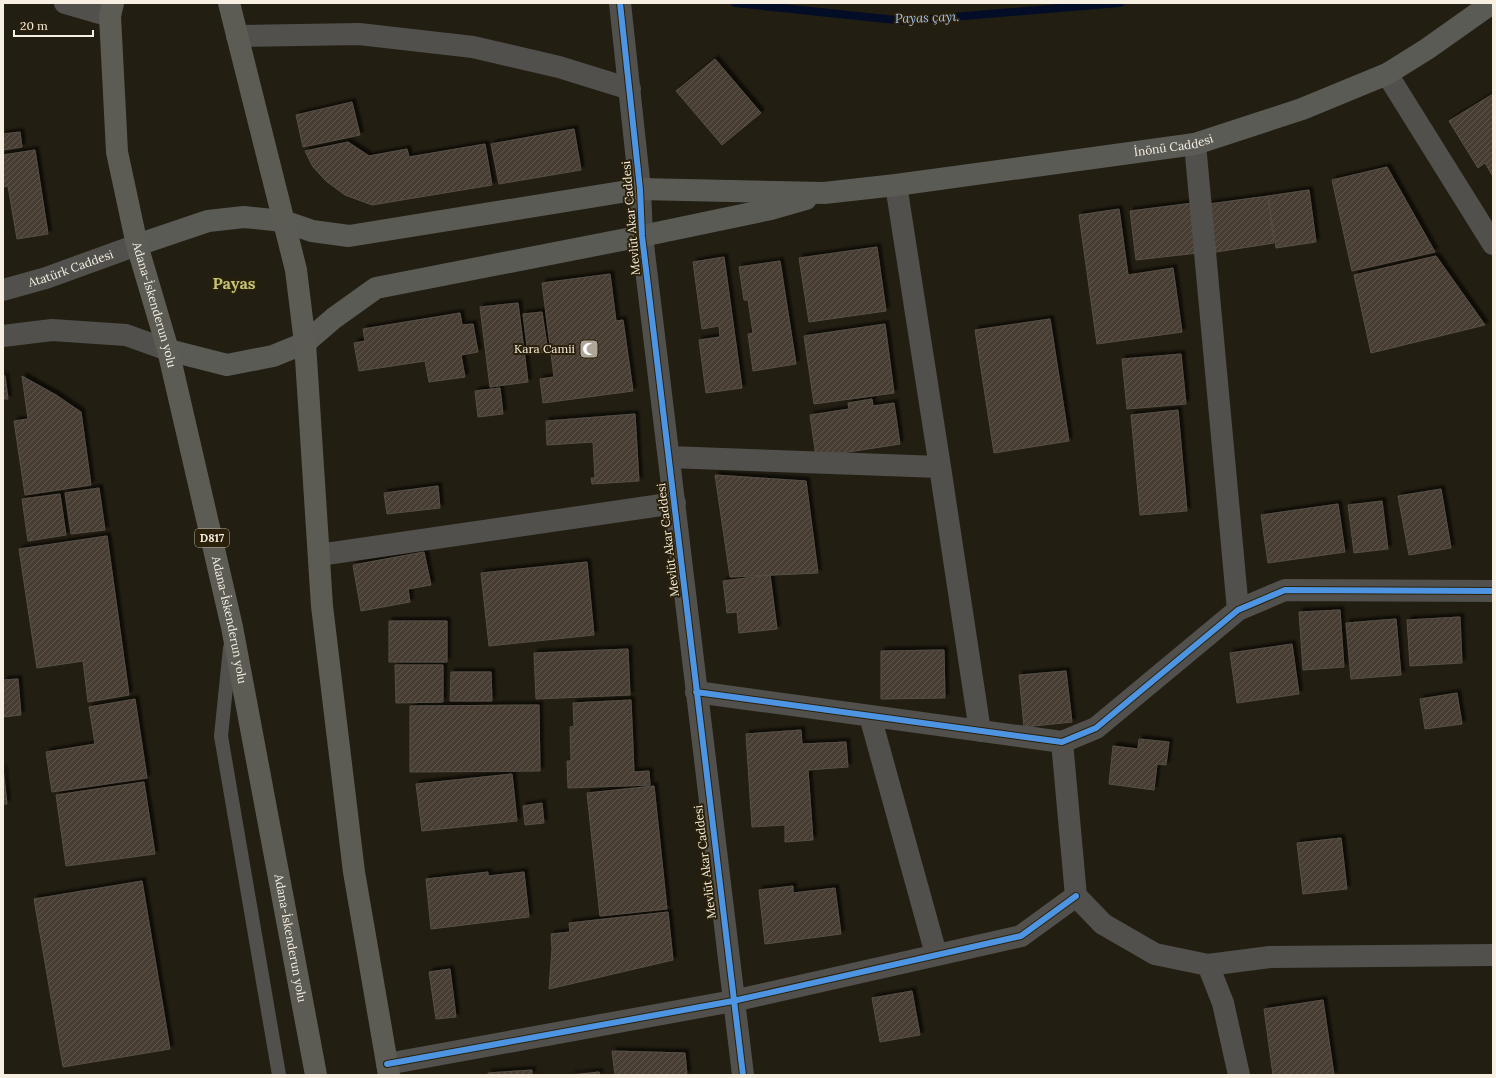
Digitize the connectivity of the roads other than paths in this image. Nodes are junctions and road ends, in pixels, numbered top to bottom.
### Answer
1 (65, 3) edge
2 (229, 3) edge
3 (620, 3) edge
4 (1492, 3) edge
5 (110, 7) edge
6 (237, 36) junction
7 (1387, 74) junction
8 (630, 89) junction
9 (1195, 144) junction
10 (896, 185) junction
11 (640, 189) junction
12 (824, 193) junction
13 (283, 221) junction
14 (642, 236) junction
15 (1493, 244) edge
16 (137, 245) junction
17 (3, 290) edge
18 (3, 336) edge
19 (305, 343) junction
20 (168, 350) junction
21 (669, 457) junction
22 (940, 466) junction
23 (675, 503) junction
24 (319, 555) junction
25 (1493, 591) edge
26 (1238, 610) junction
27 (232, 627) junction
28 (696, 692) junction
29 (870, 716) junction
30 (980, 730) junction
31 (1062, 742) junction
32 (1076, 896) junction
33 (936, 954) junction
34 (1493, 955) edge
35 (1208, 965) junction
36 (733, 1001) junction
37 (388, 1069) edge
38 (279, 1075) edge
39 (316, 1075) edge
40 (742, 1075) edge
41 (1239, 1075) edge

1 - 5 street
2 - 6 highway
3 - 8 street, Mevlüt Akar Caddesi
4 - 7 main road, İnönü Caddesi
5 - 16 highway, Adana-İskenderun yolu / D817
6 - 8 street
6 - 13 highway
7 - 9 main road, İnönü Caddesi
7 - 15 street
8 - 11 street, Mevlüt Akar Caddesi
9 - 10 main road, İnönü Caddesi
9 - 26 street
10 - 12 main road, İnönü Caddesi
10 - 22 street
11 - 12 main road
11 - 13 main road
11 - 14 street, Mevlüt Akar Caddesi
12 - 14 main road
13 - 16 main road
13 - 19 highway
14 - 19 main road
14 - 21 street, Mevlüt Akar Caddesi
16 - 17 street, Atatürk Caddesi
16 - 20 highway, Adana-İskenderun yolu / D817
18 - 20 street
19 - 20 main road
19 - 24 highway
20 - 27 highway, Adana-İskenderun yolu / D817
21 - 22 street
21 - 23 street, Mevlüt Akar Caddesi
22 - 30 street
23 - 24 street
23 - 28 street, Mevlüt Akar Caddesi
24 - 37 highway
25 - 26 street
26 - 31 street
27 - 38 lane
27 - 39 highway, Adana-İskenderun yolu / D817
28 - 29 street
28 - 36 street, Mevlüt Akar Caddesi
29 - 30 street
29 - 33 street
30 - 31 street
31 - 32 street
32 - 33 street
32 - 35 street
33 - 36 street
34 - 35 street
35 - 41 street
36 - 37 street
36 - 40 street, Mevlüt Akar Caddesi

